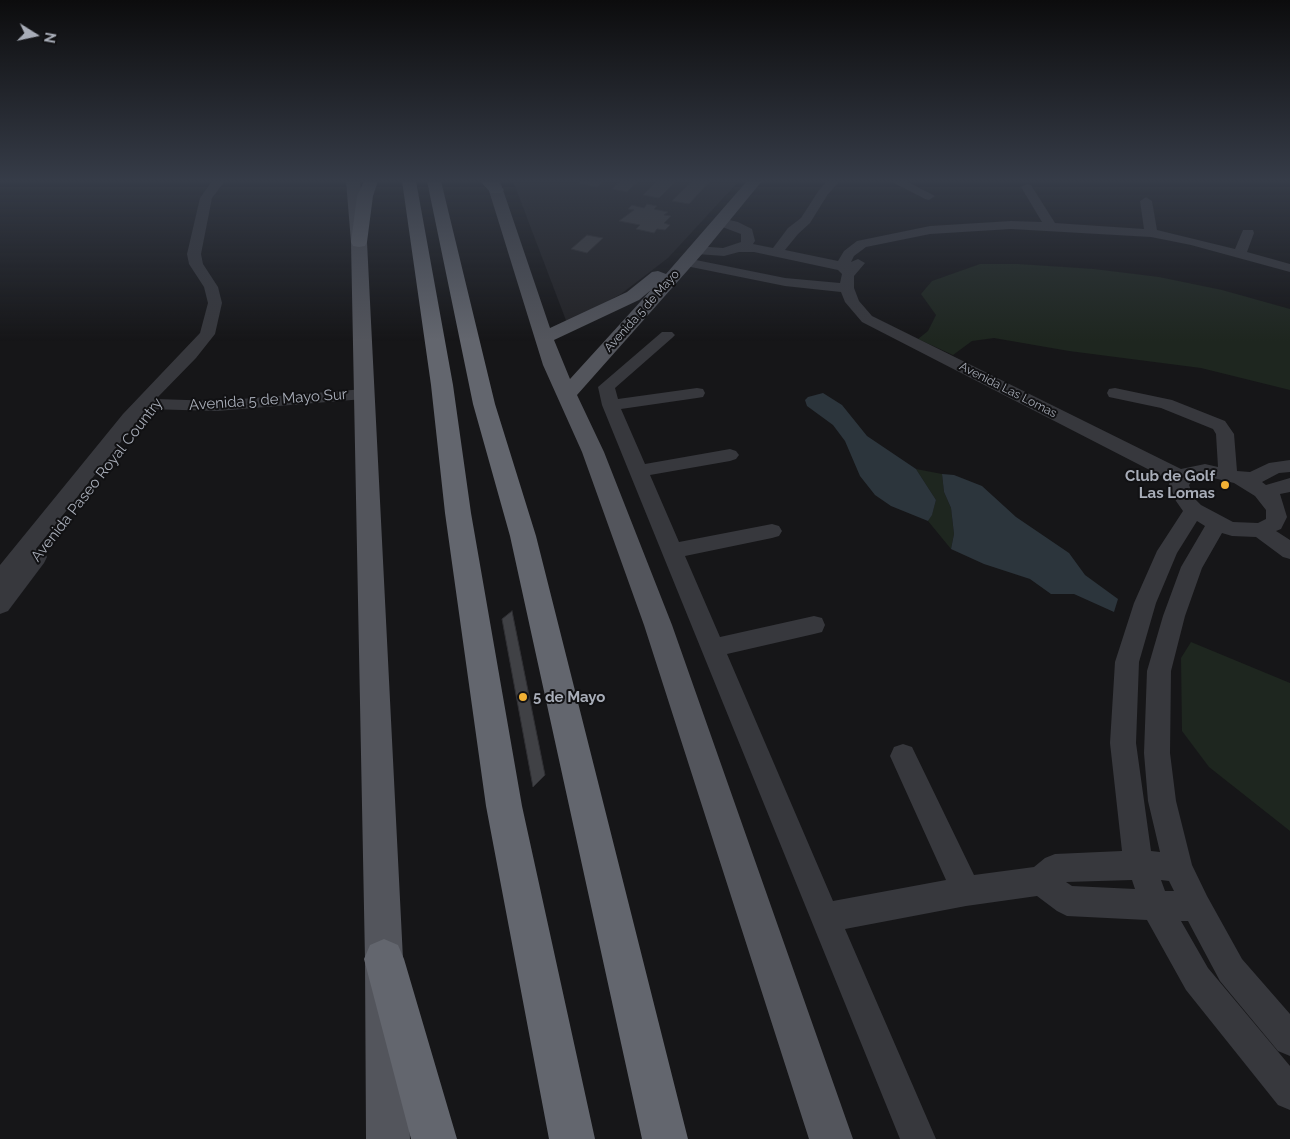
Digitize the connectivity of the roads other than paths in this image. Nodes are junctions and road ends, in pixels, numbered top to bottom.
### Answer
1 (198, 234) edge
2 (358, 234) edge
3 (360, 234) edge
4 (418, 234) edge
5 (446, 234) edge
6 (509, 234) edge
7 (701, 234) edge
8 (710, 234) edge
9 (806, 234) edge
10 (903, 234) edge
11 (1155, 234) edge
12 (1248, 234) edge
13 (749, 236) joint
14 (359, 242) junction
15 (740, 248) junction
16 (786, 251) junction
17 (1240, 253) junction
18 (691, 256) junction
19 (1290, 268) edge
20 (849, 272) junction
21 (667, 335) dead end
22 (544, 338) junction
23 (364, 387) junction
24 (697, 393) dead end
25 (1116, 393) dead end
26 (567, 394) junction
27 (154, 398) junction
28 (611, 405) junction
29 (730, 455) dead end
30 (1290, 466) edge
31 (639, 471) junction
32 (1234, 475) junction
33 (1182, 478) junction
34 (1290, 485) edge
35 (1270, 499) junction
36 (1194, 510) junction
37 (1217, 524) junction
38 (1275, 530) edge
39 (772, 531) dead end
40 (672, 551) junction
41 (1290, 551) edge
42 (0, 580) edge
43 (0, 604) edge
44 (814, 625) dead end
45 (713, 648) junction
46 (903, 756) dead end
47 (1142, 865) junction
48 (1178, 868) junction
49 (1040, 881) junction
50 (966, 891) junction
51 (1156, 906) junction
52 (1196, 907) junction
53 (824, 918) junction
54 (384, 959) junction
55 (1290, 1039) edge
56 (649, 1071) junction
57 (1290, 1093) edge
58 (388, 1139) edge
59 (434, 1139) edge
60 (572, 1139) edge
61 (665, 1139) edge
62 (685, 1139) edge
63 (831, 1139) edge
64 (918, 1139) edge

1 - 27 street, Avenida Paseo Royal Country
2 - 14 main road
3 - 14 highway
4 - 60 highway
5 - 56 highway
6 - 22 main road
7 - 22 main road, Avenida 5 de Mayo
8 - 18 main road, Avenida 5 de Mayo
9 - 16 street
10 - 20 street
11 - 17 street
12 - 17 street
13 - 15 street
13 - 16 street
14 - 23 main road
15 - 16 street
15 - 18 street
16 - 20 street
17 - 19 street
18 - 20 street
18 - 26 main road, Avenida 5 de Mayo
20 - 33 street, Avenida Las Lomas
21 - 28 street
22 - 26 main road
23 - 27 street, Avenida 5 de Mayo Sur
23 - 54 main road
24 - 28 street
25 - 32 street
26 - 63 main road
27 - 42 street, Avenida Paseo Royal Country
27 - 43 street, Avenida Paseo Royal Country
28 - 31 street
29 - 31 street
30 - 32 street
31 - 40 street
32 - 33 street
32 - 35 street
33 - 36 street
34 - 35 street
35 - 38 street
36 - 37 street
36 - 47 street
37 - 38 street
37 - 48 street
38 - 41 street
39 - 40 street
40 - 45 street
44 - 45 street
45 - 53 street
46 - 50 street
47 - 48 street
47 - 49 street
47 - 51 street
48 - 52 street
49 - 50 street
49 - 51 street
50 - 53 street
51 - 52 street
51 - 57 street
52 - 55 street
53 - 64 street
54 - 58 main road
54 - 59 highway
56 - 61 highway
56 - 62 highway

